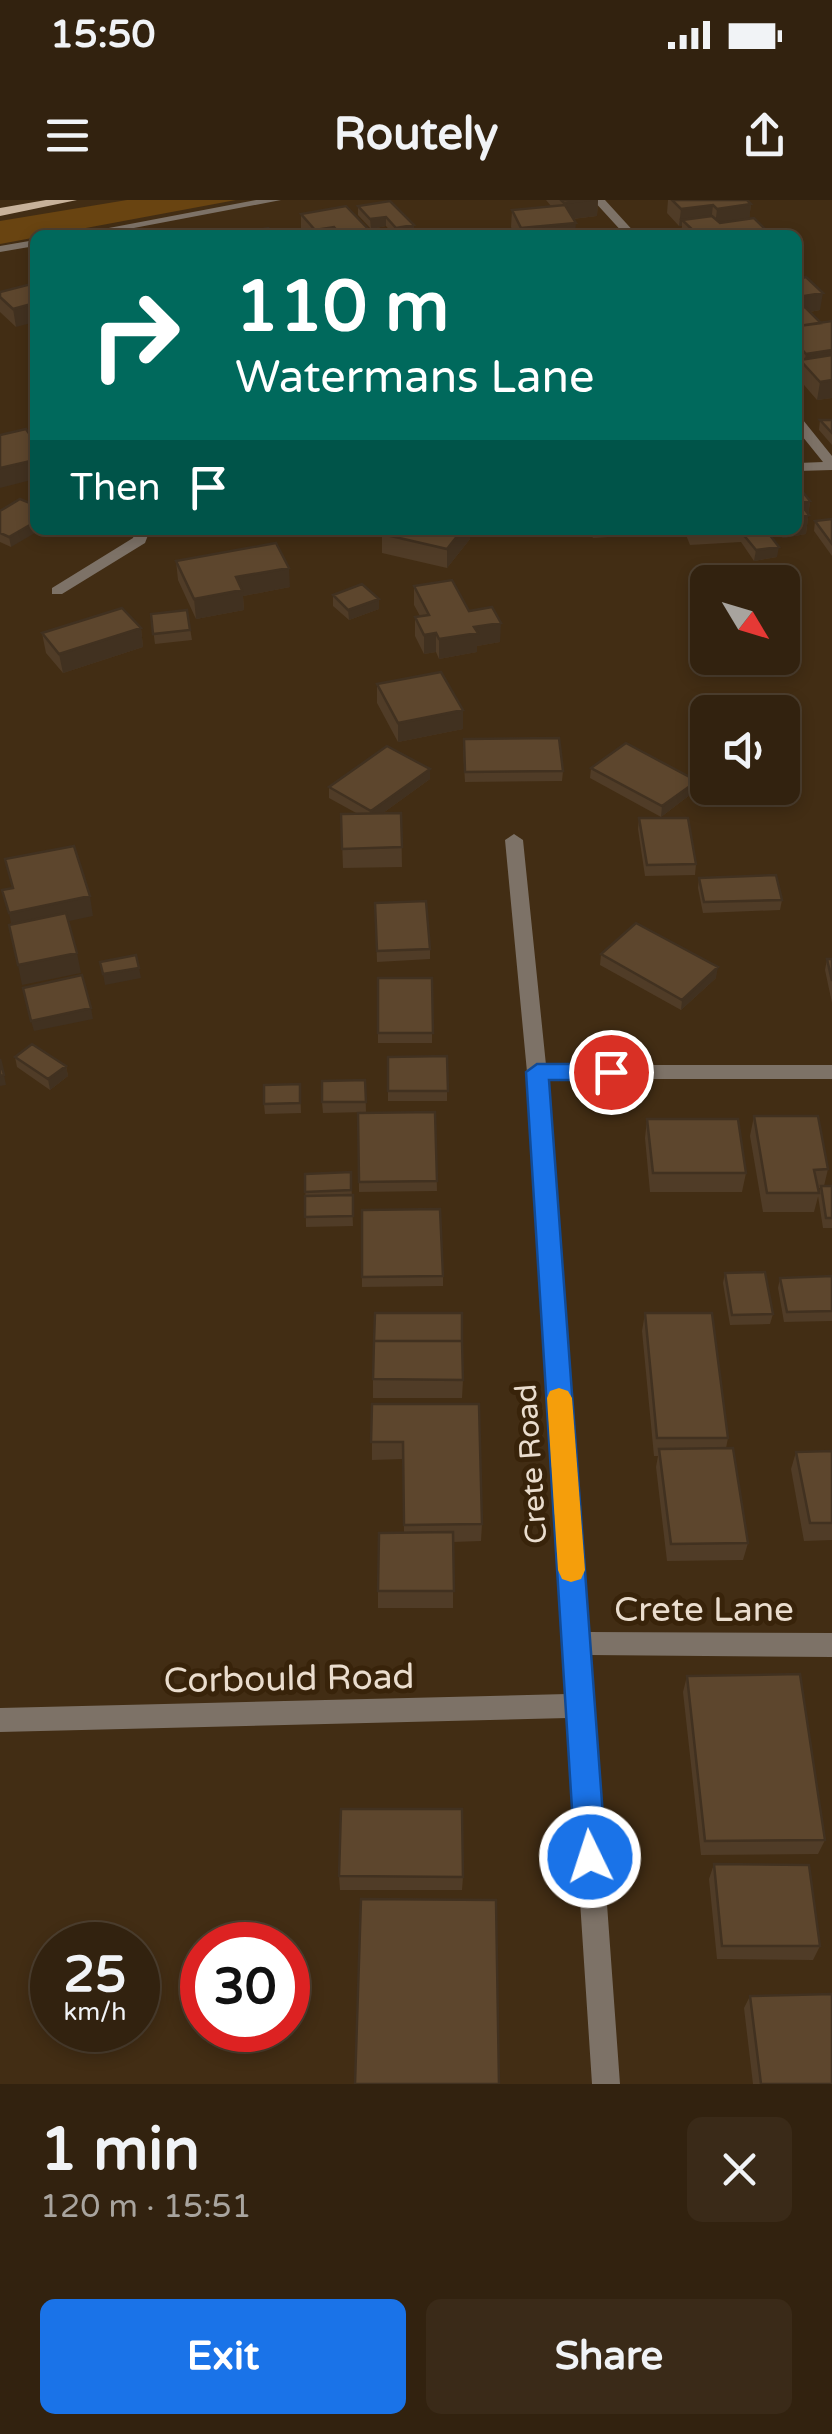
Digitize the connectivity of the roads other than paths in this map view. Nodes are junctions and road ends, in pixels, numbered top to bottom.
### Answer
1 (70, 200) edge
2 (275, 200) edge
3 (600, 200) edge
4 (0, 212) edge
5 (106, 230) edge
6 (627, 230) edge
7 (30, 244) edge
8 (0, 249) edge
9 (802, 428) edge
10 (832, 466) edge
11 (802, 467) edge
12 (142, 535) edge
13 (58, 591) dead end
14 (514, 840) dead end
15 (537, 1072) junction
16 (832, 1072) edge
17 (576, 1644) junction
18 (832, 1645) edge
19 (580, 1706) junction
20 (0, 1720) edge
21 (606, 2084) edge

1 - 4 main road
2 - 5 street
3 - 6 street
7 - 8 street
9 - 10 street
10 - 11 street
12 - 13 street
14 - 15 street, Crete Road
15 - 16 street
15 - 17 street, Crete Road
17 - 18 street, Crete Lane
17 - 19 street, Crete Road
19 - 20 street, Corbould Road
19 - 21 street, Crete Road

